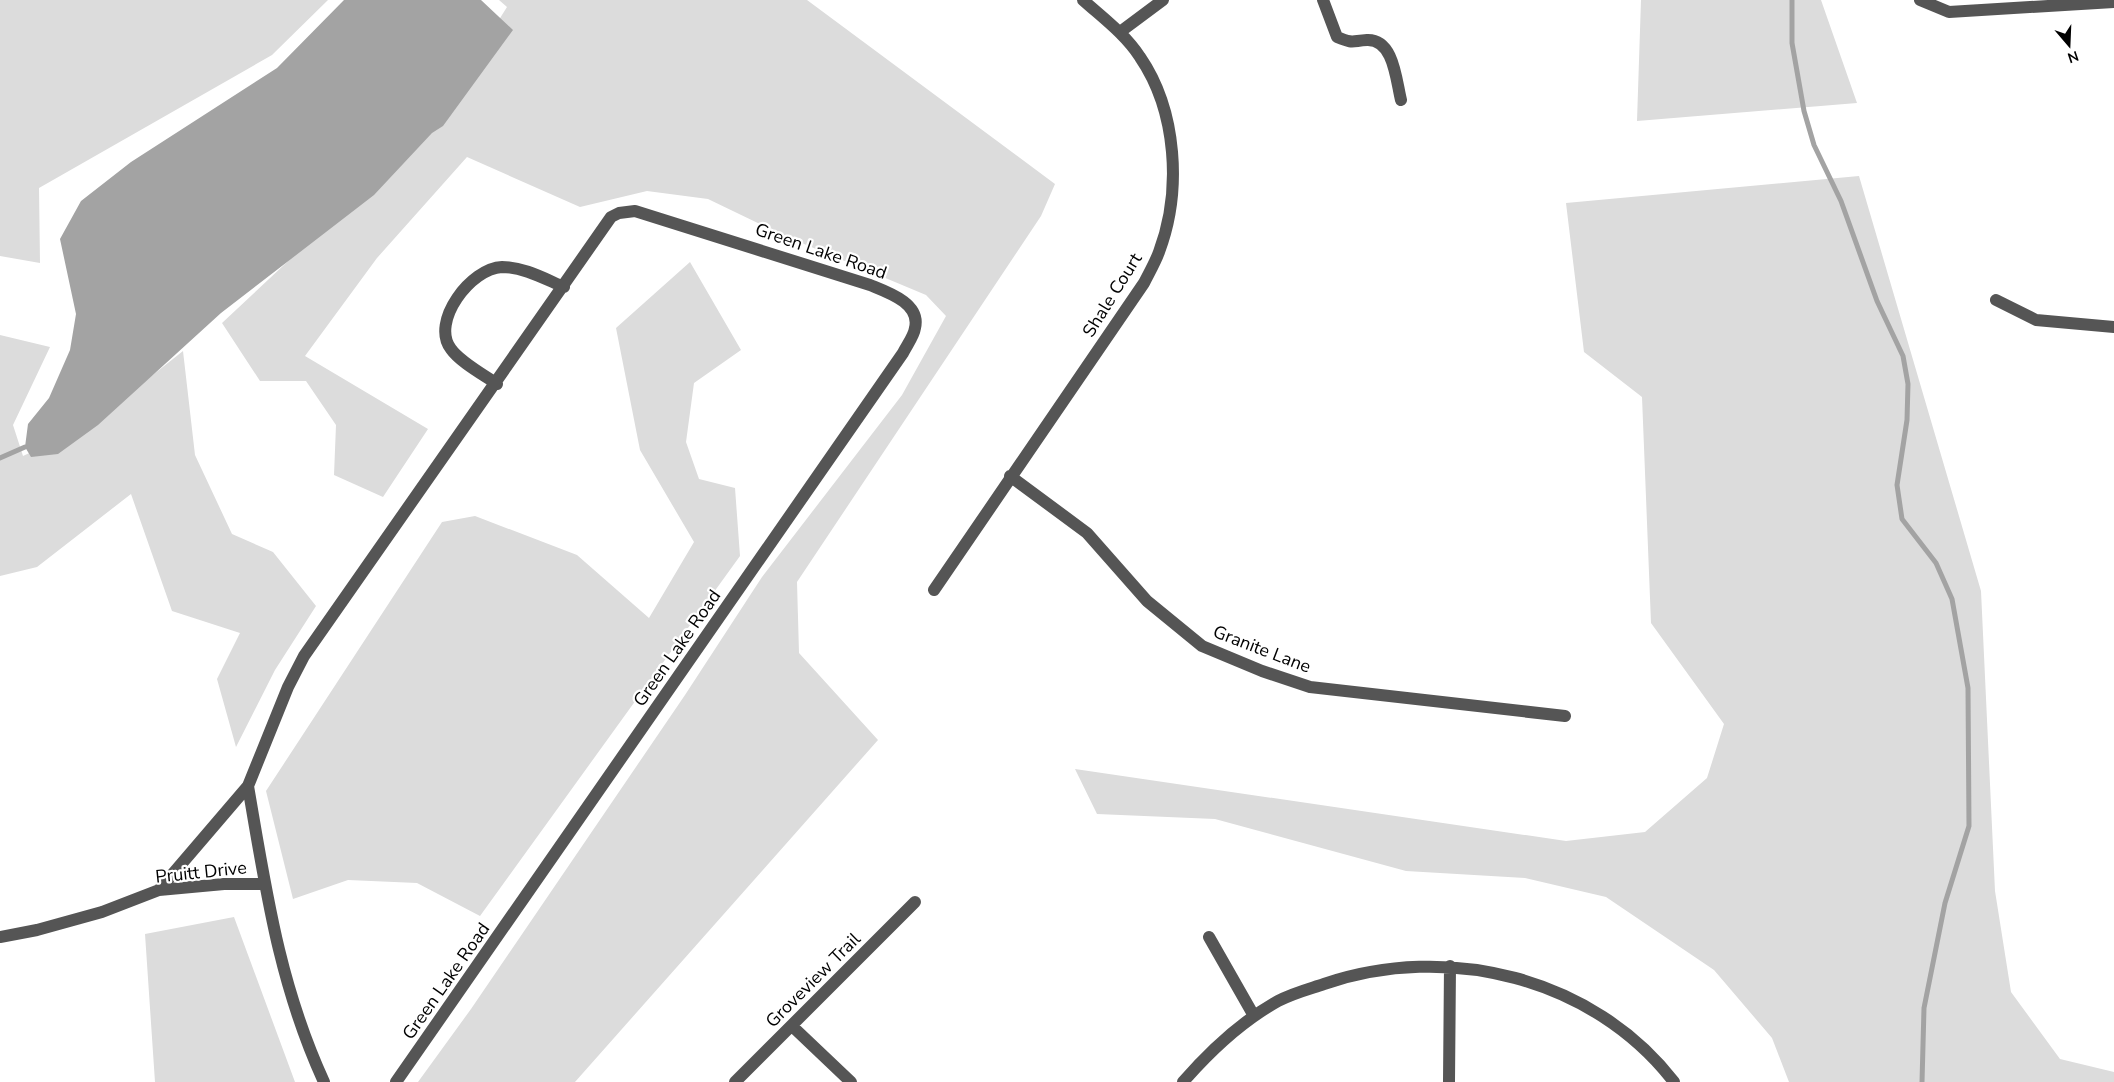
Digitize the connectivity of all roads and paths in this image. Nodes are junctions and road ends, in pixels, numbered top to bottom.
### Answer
1 (1083, 0) edge
2 (1163, 0) edge
3 (1323, 0) edge
4 (1920, 0) edge
5 (2075, 2) edge
6 (2114, 2) edge
7 (1120, 32) junction
8 (1401, 100) dead end
9 (564, 287) junction
10 (1996, 300) dead end
11 (2114, 327) edge
12 (497, 384) junction
13 (1010, 476) junction
14 (934, 590) dead end
15 (1566, 716) dead end
16 (248, 786) junction
17 (265, 884) junction
18 (160, 890) junction
19 (915, 902) dead end
20 (0, 937) edge
21 (1209, 937) dead end
22 (1450, 966) junction
23 (1254, 1016) junction
24 (792, 1026) junction
25 (324, 1082) edge
26 (396, 1082) edge
27 (735, 1082) edge
28 (852, 1082) edge
29 (1183, 1082) edge
30 (1449, 1082) edge
31 (1674, 1082) edge

1 - 7 street, Shale Court
2 - 7 street
3 - 8 street
4 - 5 street
5 - 6 street
7 - 13 street, Shale Court
9 - 12 street, Green Lake Road
9 - 12 street
9 - 26 street, Green Lake Road
10 - 11 street
12 - 16 street, Green Lake Road
13 - 14 street, Shale Court
13 - 15 street, Granite Lane
16 - 17 street
16 - 18 street, Green Lake Road
17 - 18 street, Pruitt Drive
17 - 25 street, Pruitt Drive
18 - 20 street, Pruitt Drive
19 - 24 street, Groveview Trail
21 - 23 street
22 - 23 street
22 - 30 street
22 - 31 street
23 - 29 street
24 - 27 street, Groveview Trail
24 - 28 street

